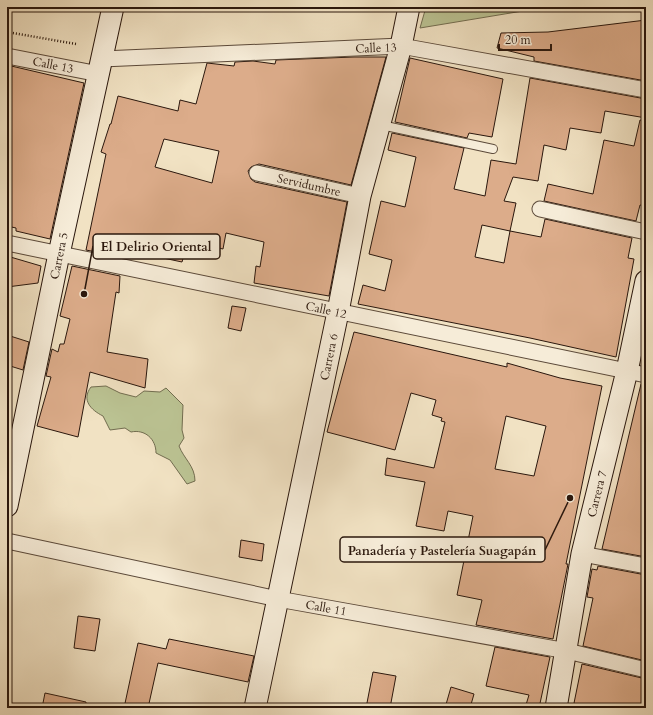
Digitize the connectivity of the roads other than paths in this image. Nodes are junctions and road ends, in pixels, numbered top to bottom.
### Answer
1 (113, 7) edge
2 (410, 7) edge
3 (401, 46) junction
4 (7, 56) edge
5 (100, 66) junction
6 (646, 90) edge
7 (380, 125) junction
8 (493, 149) dead end
9 (257, 173) dead end
10 (360, 196) junction
11 (540, 209) dead end
12 (646, 232) edge
13 (7, 243) edge
14 (59, 254) junction
15 (646, 281) edge
16 (338, 312) junction
17 (636, 373) edge
18 (7, 506) edge
19 (7, 541) edge
20 (582, 554) junction
21 (646, 566) edge
22 (278, 599) junction
23 (566, 651) junction
24 (646, 670) edge
25 (256, 708) edge
26 (556, 708) edge

1 - 5 street, Carrera 5
2 - 3 street, Carrera 6
3 - 5 street, Calle 13
3 - 6 street, Calle 13
3 - 7 street, Carrera 6
4 - 5 street, Calle 13
5 - 14 street, Carrera 5
7 - 8 lane
7 - 10 street, Carrera 6
9 - 10 street, Servidumbre
10 - 16 street, Carrera 6
11 - 12 street
13 - 14 street, Calle 12
14 - 16 street, Calle 12
14 - 18 street, Carrera 5
15 - 17 street, Carrera 7
16 - 17 street, Calle 12
16 - 22 street, Carrera 6
17 - 20 street, Carrera 7
19 - 22 street, Calle 11
20 - 21 street
20 - 23 street, Carrera 7
22 - 23 street, Calle 11
22 - 25 street, Carrera 6
23 - 24 street, Calle 11
23 - 26 street, Carrera 7

